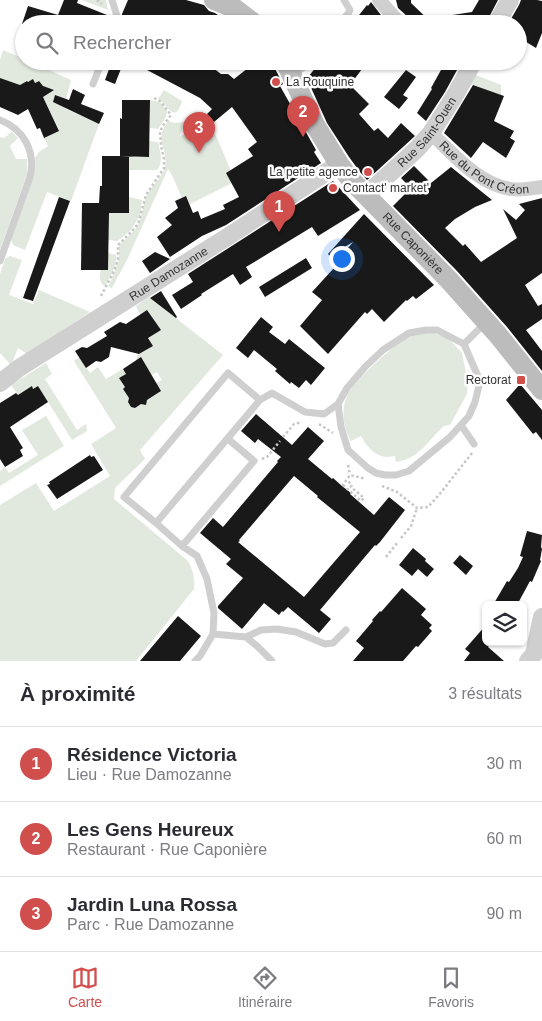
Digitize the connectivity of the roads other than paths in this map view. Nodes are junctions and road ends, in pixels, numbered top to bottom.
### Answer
1 (112, 0) edge
2 (344, 0) edge
3 (379, 0) edge
4 (510, 0) edge
5 (226, 2) edge
6 (117, 15) edge
7 (243, 15) edge
8 (347, 15) edge
9 (392, 15) edge
10 (501, 15) edge
11 (98, 70) edge
12 (290, 70) edge
13 (469, 70) edge
14 (93, 84) dead end
15 (0, 120) edge
16 (431, 133) junction
17 (339, 164) junction
18 (542, 187) edge
19 (366, 195) junction
20 (0, 261) edge
21 (486, 322) junction
22 (464, 344) junction
23 (0, 383) edge
24 (542, 390) edge
25 (260, 400) junction
26 (338, 404) junction
27 (461, 425) junction
28 (228, 439) junction
29 (474, 447) road end
30 (156, 523) junction
31 (182, 546) junction
32 (542, 617) edge
33 (346, 630) dead end
34 (213, 634) junction
35 (246, 637) junction
36 (196, 661) edge
37 (272, 661) edge
38 (528, 661) edge

1 - 6 lane
2 - 8 lane
3 - 9 street
4 - 10 street
5 - 7 main road
11 - 14 lane
12 - 17 main road, Rue Caponière
13 - 16 street, Rue Saint-Ouen
15 - 20 lane
16 - 18 street, Rue du Pont Créon
16 - 19 street, Rue Saint-Ouen
17 - 19 main road, Rue Caponière
17 - 23 street, Rue Damozanne
19 - 21 main road, Rue Caponière
21 - 22 lane
21 - 24 main road, Rue Caponière
22 - 26 lane
22 - 27 lane
25 - 26 lane
25 - 28 lane
25 - 30 lane
26 - 27 lane
27 - 29 lane
28 - 30 lane
28 - 31 lane
30 - 31 lane
31 - 34 lane
32 - 38 street
33 - 35 lane
34 - 35 lane
34 - 36 lane
35 - 37 lane

